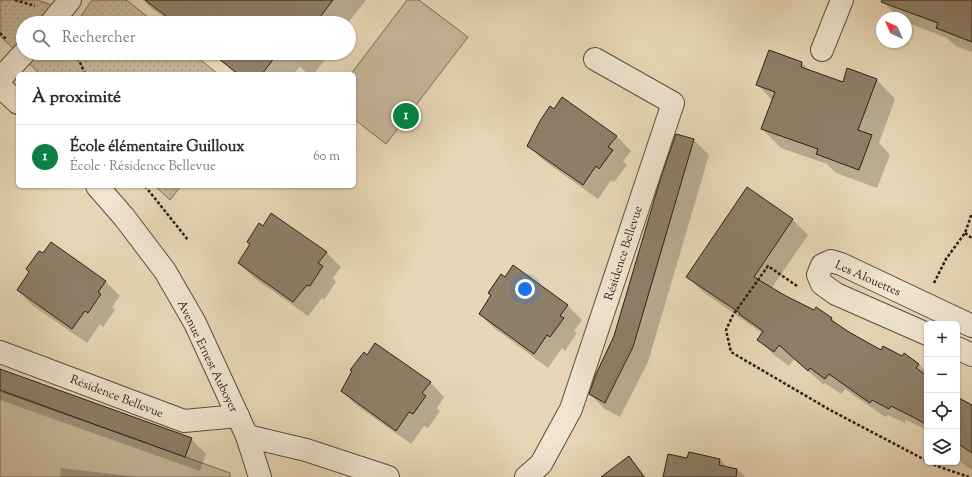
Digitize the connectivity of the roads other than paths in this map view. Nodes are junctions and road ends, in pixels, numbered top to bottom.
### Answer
1 (70, 0) edge
2 (842, 0) edge
3 (57, 16) edge
4 (822, 50) dead end
5 (596, 59) dead end
6 (18, 60) edge
7 (0, 79) edge
8 (0, 86) edge
9 (16, 101) edge
10 (99, 188) edge
11 (972, 326) edge
12 (924, 333) edge
13 (960, 349) edge
14 (0, 352) edge
15 (972, 355) edge
16 (238, 416) junction
17 (247, 436) junction
18 (260, 477) edge
19 (388, 477) edge
20 (526, 477) edge

1 - 3 street
2 - 4 street
5 - 20 street, Résidence Bellevue
6 - 7 street
8 - 9 street
10 - 16 street, Avenue Ernest Auboyer
11 - 12 street, Les Alouettes
13 - 15 street
14 - 16 street, Résidence Bellevue
16 - 17 street, Avenue Ernest Auboyer
17 - 18 street, Avenue Ernest Auboyer
17 - 19 street

